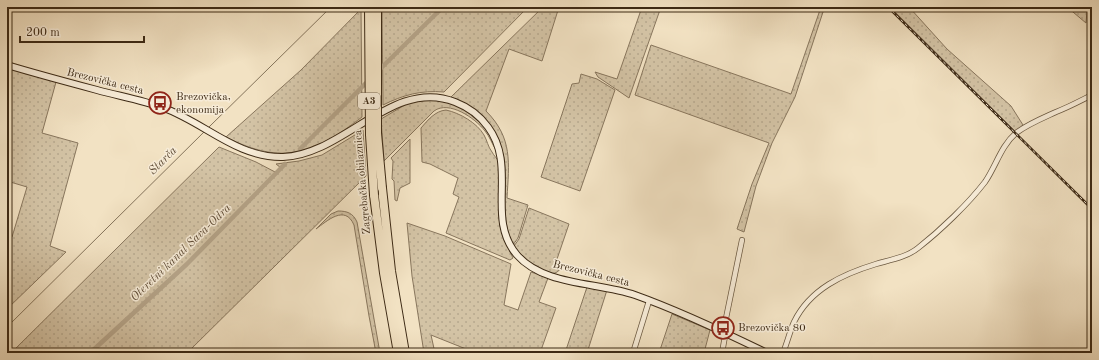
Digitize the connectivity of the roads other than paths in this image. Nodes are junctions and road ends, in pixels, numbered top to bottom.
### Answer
1 (369, 7) edge
2 (377, 7) edge
3 (7, 65) edge
4 (1092, 95) edge
5 (742, 240) dead end
6 (649, 301) junction
7 (724, 332) junction
8 (398, 353) edge
9 (405, 353) edge
10 (633, 353) edge
11 (722, 353) edge
12 (767, 353) edge
13 (783, 353) edge

1 - 8 highway, Zagrebačka obilaznica / A3, bridge
2 - 9 highway, Zagrebačka obilaznica / A3, bridge
3 - 6 main road, Brezovička cesta
4 - 13 street
5 - 7 street
6 - 7 main road, Brezovička cesta
6 - 10 street
7 - 11 street
7 - 12 main road, Brezovička cesta

